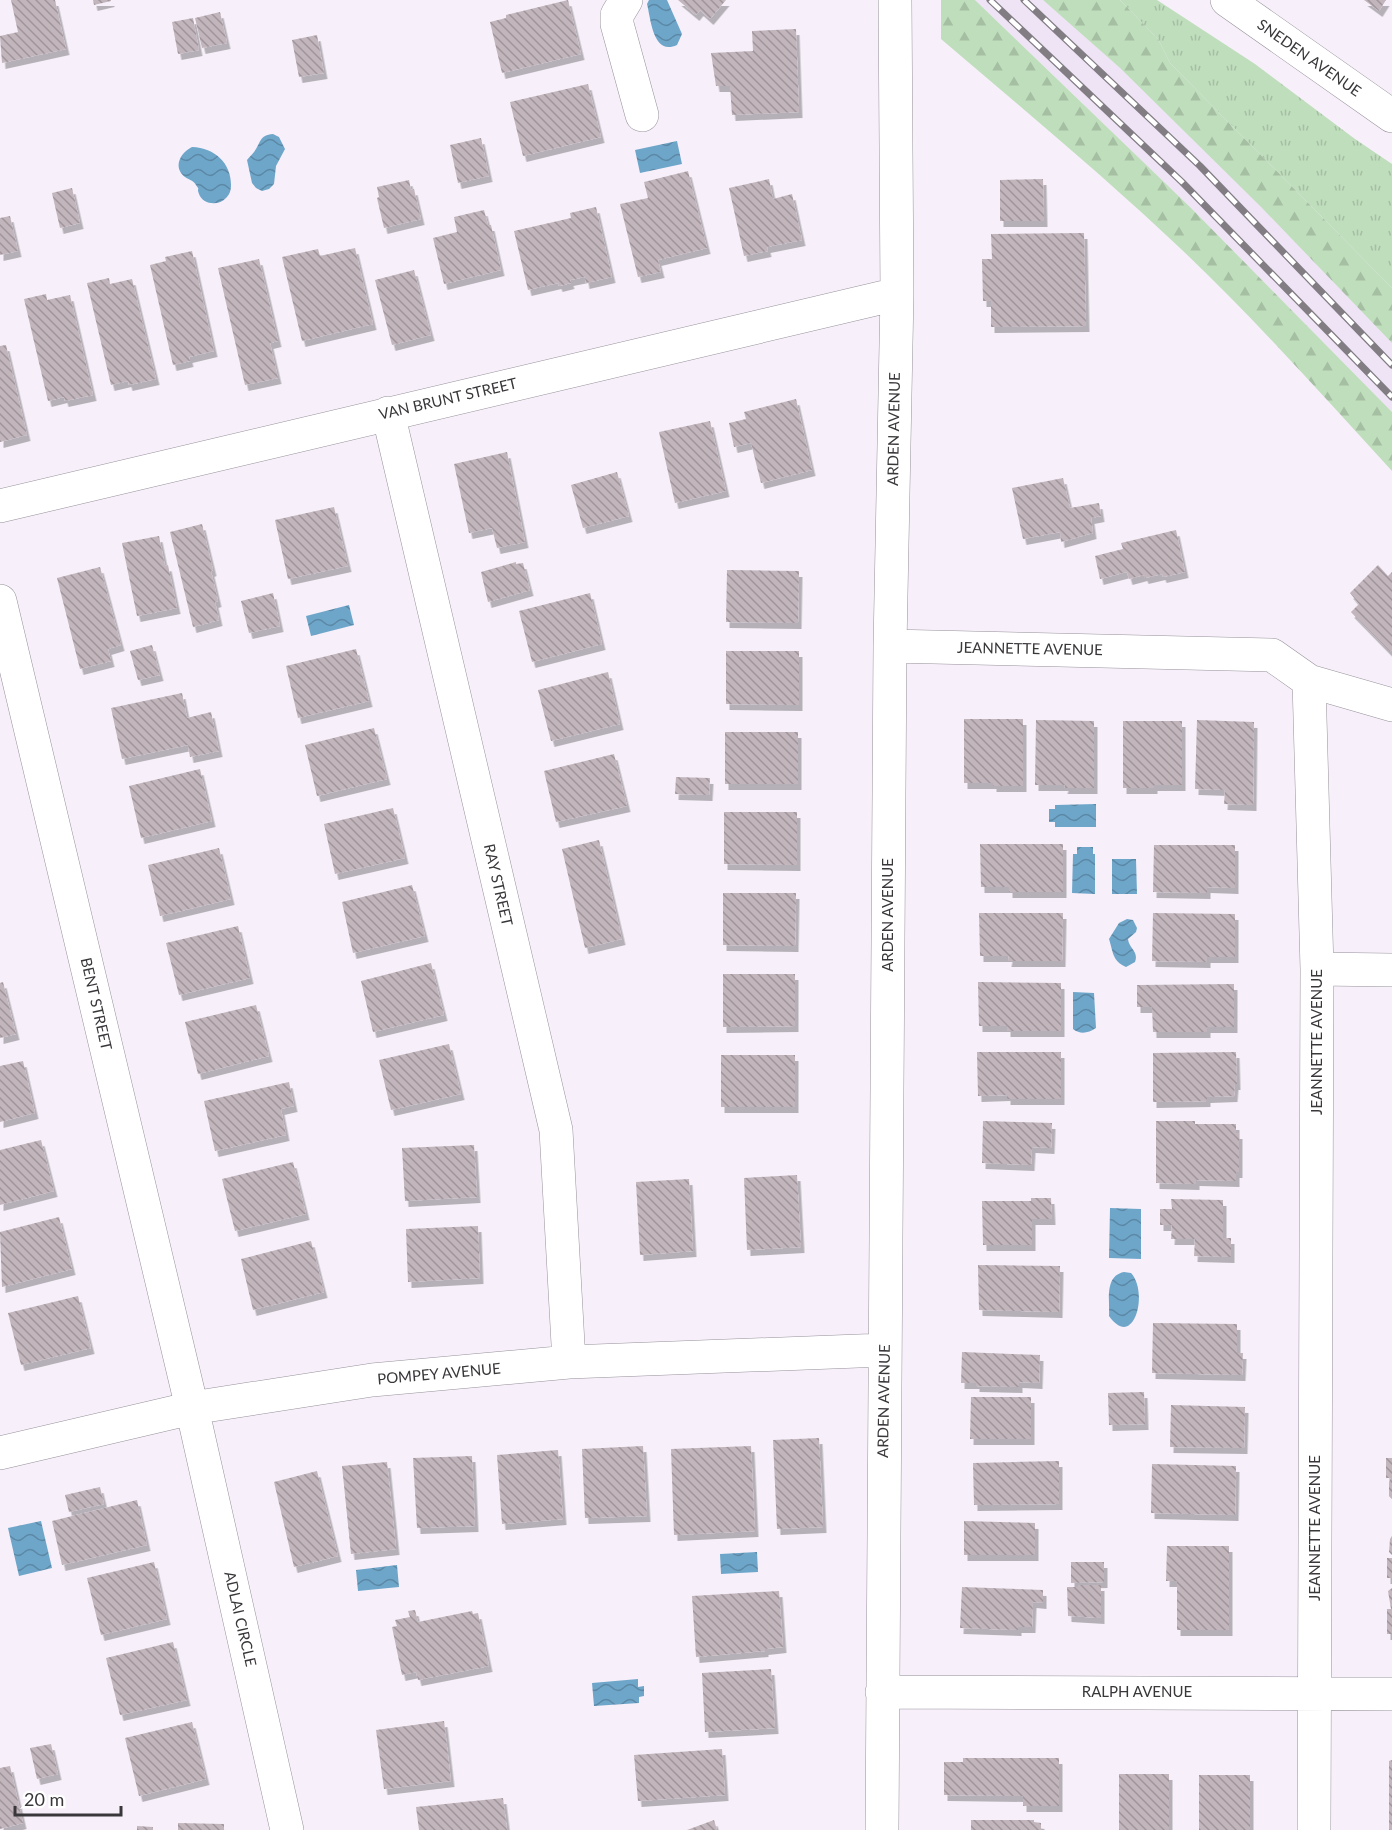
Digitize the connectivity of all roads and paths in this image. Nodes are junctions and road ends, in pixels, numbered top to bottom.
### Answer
1 (626, 0) edge
2 (1227, 0) edge
3 (888, 5) edge
4 (642, 115) dead end
5 (1392, 116) edge
6 (897, 294) junction
7 (388, 413) junction
8 (0, 506) edge
9 (0, 601) edge
10 (890, 646) junction
11 (1309, 681) junction
12 (1392, 705) edge
13 (1317, 969) junction
14 (1392, 970) edge
15 (884, 1350) junction
16 (569, 1362) junction
17 (192, 1408) junction
18 (0, 1453) edge
19 (882, 1692) junction
20 (1315, 1692) junction
21 (1392, 1694) edge
22 (287, 1830) edge
23 (882, 1830) edge
24 (1314, 1830) edge

1 - 4 street
2 - 5 street, SNEDEN AVENUE
3 - 6 street, ARDEN AVENUE
6 - 7 street, VAN BRUNT STREET
6 - 10 street, ARDEN AVENUE
7 - 8 street, VAN BRUNT STREET
7 - 16 street, RAY STREET
9 - 17 street, BENT STREET
10 - 11 street, JEANNETTE AVENUE
10 - 15 street, ARDEN AVENUE
11 - 12 street
11 - 13 street, JEANNETTE AVENUE
13 - 14 street
13 - 20 street, JEANNETTE AVENUE
15 - 16 street, POMPEY AVENUE
15 - 19 street, ARDEN AVENUE
16 - 17 street, POMPEY AVENUE
17 - 18 street, POMPEY AVENUE
17 - 22 street, ADLAI CIRCLE
19 - 20 street, RALPH AVENUE
19 - 23 street, ARDEN AVENUE
20 - 21 street, RALPH AVENUE
20 - 24 street, JEANNETTE AVENUE

